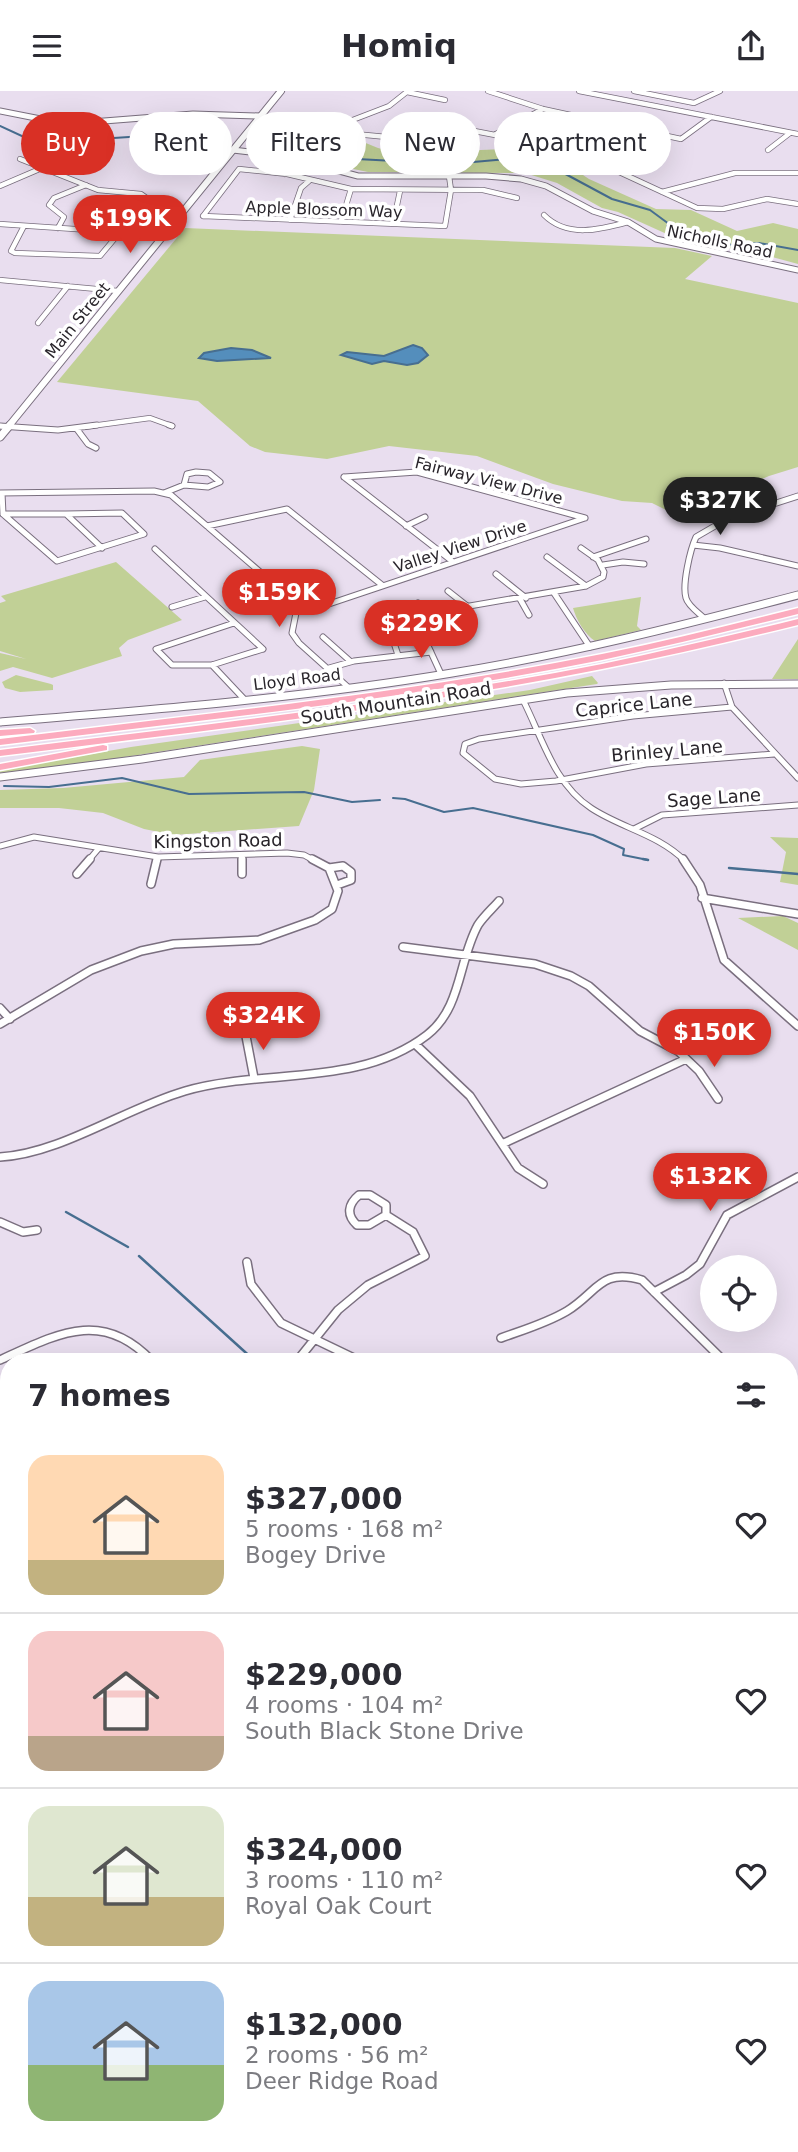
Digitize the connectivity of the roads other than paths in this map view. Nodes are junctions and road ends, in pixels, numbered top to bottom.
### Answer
1 (281, 91) edge
2 (488, 91) edge
3 (579, 91) edge
4 (635, 91) edge
5 (720, 91) edge
6 (408, 92) edge
7 (445, 100) dead end
8 (543, 109) junction
9 (0, 111) edge
10 (263, 112) edge
11 (537, 112) edge
12 (557, 112) edge
13 (246, 116) edge
14 (711, 117) junction
15 (790, 133) junction
16 (246, 134) edge
17 (798, 135) edge
18 (380, 137) edge
19 (671, 137) edge
20 (233, 150) junction
21 (768, 150) dead end
22 (246, 151) edge
23 (246, 170) edge
24 (798, 173) edge
25 (26, 175) edge
26 (64, 175) edge
27 (289, 175) edge
28 (360, 175) edge
29 (629, 175) edge
30 (449, 176) junction
31 (310, 181) junction
32 (86, 185) junction
33 (0, 186) edge
34 (351, 189) junction
35 (451, 190) junction
36 (400, 191) junction
37 (662, 192) junction
38 (517, 198) dead end
39 (798, 204) edge
40 (544, 215) dead end
41 (290, 220) junction
42 (341, 222) junction
43 (628, 222) junction
44 (0, 224) edge
45 (393, 224) junction
46 (24, 226) junction
47 (58, 228) junction
48 (124, 231) junction
49 (164, 235) junction
50 (798, 270) edge
51 (0, 280) edge
52 (68, 286) junction
53 (118, 291) junction
54 (38, 323) dead end
55 (0, 426) edge
56 (172, 426) dead end
57 (9, 427) junction
58 (76, 428) junction
59 (0, 437) edge
60 (96, 448) dead end
61 (184, 485) junction
62 (1, 493) edge
63 (164, 493) junction
64 (798, 496) edge
65 (3, 514) junction
66 (66, 514) junction
67 (425, 517) dead end
68 (585, 518) joint
69 (207, 526) junction
70 (406, 526) junction
71 (646, 538) dead end
72 (693, 545) junction
73 (102, 548) junction
74 (581, 548) dead end
75 (155, 549) dead end
76 (547, 557) dead end
77 (593, 558) junction
78 (452, 561) junction
79 (644, 564) dead end
80 (603, 565) junction
81 (798, 566) edge
82 (496, 574) dead end
83 (382, 585) junction
84 (586, 586) junction
85 (448, 591) dead end
86 (554, 593) junction
87 (798, 595) edge
88 (205, 597) junction
89 (523, 598) junction
90 (418, 603) dead end
91 (467, 606) junction
92 (172, 607) dead end
93 (297, 608) junction
94 (798, 611) edge
95 (529, 615) dead end
96 (705, 619) junction
97 (372, 621) dead end
98 (798, 622) edge
99 (234, 623) junction
100 (423, 635) dead end
101 (323, 637) dead end
102 (590, 647) junction
103 (431, 652) junction
104 (398, 656) junction
105 (350, 661) junction
106 (212, 665) junction
107 (329, 669) junction
108 (441, 674) junction
109 (724, 683) junction
110 (798, 684) edge
111 (348, 687) junction
112 (244, 699) junction
113 (523, 700) junction
114 (732, 707) junction
115 (239, 712) junction
116 (263, 720) junction
117 (0, 722) edge
118 (539, 730) junction
119 (0, 733) edge
120 (0, 743) edge
121 (0, 754) edge
122 (774, 754) junction
123 (0, 767) edge
124 (0, 777) edge
125 (562, 778) junction
126 (798, 778) edge
127 (798, 804) edge
128 (634, 829) junction
129 (0, 846) edge
130 (99, 848) junction
131 (242, 856) junction
132 (159, 857) junction
133 (329, 868) junction
134 (77, 874) dead end
135 (242, 874) dead end
136 (151, 884) dead end
137 (337, 885) junction
138 (702, 898) junction
139 (499, 901) dead end
140 (798, 914) edge
141 (403, 947) dead end
142 (468, 955) junction
143 (0, 1008) edge
144 (10, 1019) junction
145 (0, 1024) edge
146 (798, 1026) edge
147 (245, 1031) dead end
148 (415, 1044) junction
149 (686, 1059) junction
150 (254, 1078) junction
151 (718, 1098) dead end
152 (502, 1144) junction
153 (0, 1157) edge
154 (798, 1177) edge
155 (543, 1184) dead end
156 (386, 1215) junction
157 (0, 1222) edge
158 (37, 1230) dead end
159 (247, 1262) dead end
160 (654, 1292) junction
161 (501, 1338) dead end
162 (315, 1339) junction
163 (16, 1353) edge
164 (144, 1353) edge
165 (304, 1353) edge
166 (344, 1353) edge
167 (716, 1353) edge

1 - 10 main road, Main Street
2 - 8 street
3 - 14 street
4 - 5 street
6 - 7 street
6 - 18 street
8 - 11 street
8 - 12 street
9 - 13 street
14 - 15 street
14 - 19 street
15 - 17 street
15 - 21 street
16 - 20 main road, Main Street
20 - 22 street, Nicholls Road
20 - 49 main road, Main Street
23 - 41 street, Apple Blossom Way
24 - 37 street
25 - 33 street
26 - 32 street
27 - 31 street
28 - 30 street, Nicholls Road
29 - 37 street
30 - 35 street
30 - 43 street, Nicholls Road
31 - 34 street
31 - 41 street
32 - 47 street
32 - 48 street
34 - 36 street
34 - 42 street
35 - 36 street
35 - 38 street
35 - 45 street, Apple Blossom Way
36 - 45 street
37 - 39 street
40 - 43 street
41 - 42 street, Apple Blossom Way
42 - 45 street, Apple Blossom Way
43 - 50 street, Nicholls Road
44 - 46 street
46 - 47 street
46 - 48 street
47 - 48 street
48 - 49 street
49 - 53 main road, Main Street
51 - 52 street
52 - 53 street
52 - 54 street
53 - 57 main road, Main Street
55 - 57 street
56 - 58 street
57 - 58 street
57 - 59 main road, Main Street
58 - 60 street
61 - 61 street
61 - 63 street
62 - 63 street
62 - 65 street
63 - 69 street
64 - 72 street
65 - 66 street
65 - 73 street
66 - 73 street
66 - 73 street
67 - 70 street
68 - 70 street, Fairway View Drive
68 - 78 street, Valley View Drive
69 - 83 street
69 - 93 street
70 - 78 street
71 - 77 street
72 - 81 street
72 - 96 street
74 - 77 street
75 - 88 street
76 - 84 street
77 - 80 street
78 - 83 street, Valley View Drive
79 - 80 street
80 - 84 street
82 - 89 street
83 - 93 street, Valley View Drive
84 - 86 street
85 - 91 street
86 - 89 street
86 - 102 street
87 - 96 street, Lloyd Road
88 - 92 street
88 - 99 street
89 - 91 street
89 - 95 street
90 - 91 street
93 - 107 street
94 - 115 highway
96 - 102 street, Lloyd Road
97 - 104 street
98 - 116 highway
99 - 106 street
99 - 106 street
100 - 103 street
101 - 105 street
102 - 108 street, Lloyd Road
103 - 104 street
103 - 108 street
104 - 105 street
105 - 107 street
106 - 112 street
107 - 111 street
108 - 111 street, Lloyd Road
109 - 110 street, South Mountain Road
109 - 113 street, South Mountain Road
109 - 114 street
111 - 112 street, Lloyd Road
112 - 117 street, Lloyd Road
113 - 118 street
113 - 124 street, South Mountain Road
114 - 118 street, Caprice Lane
114 - 122 street
115 - 119 highway
115 - 120 highway
116 - 121 highway
116 - 123 highway
118 - 125 street
118 - 125 street, Caprice Lane
122 - 125 street, Brinley Lane
122 - 126 street
125 - 128 street
127 - 128 street, Sage Lane
128 - 138 street
129 - 130 street, Kingston Road
130 - 132 street, Kingston Road
130 - 134 street
131 - 132 street, Kingston Road
131 - 133 street, Kingston Road
131 - 135 street
132 - 136 street
133 - 137 street
133 - 137 street, Kingston Road
137 - 144 street
138 - 140 street
138 - 146 street
139 - 142 street
141 - 142 street
142 - 148 street
142 - 149 street
143 - 144 street
144 - 145 street
147 - 150 street
148 - 150 street
148 - 152 street
149 - 151 street
149 - 152 street
150 - 153 street
152 - 155 street
154 - 160 street
156 - 156 street
156 - 162 street
157 - 158 street
159 - 162 street
160 - 161 street
160 - 167 street
162 - 165 street
162 - 166 street
163 - 164 street

